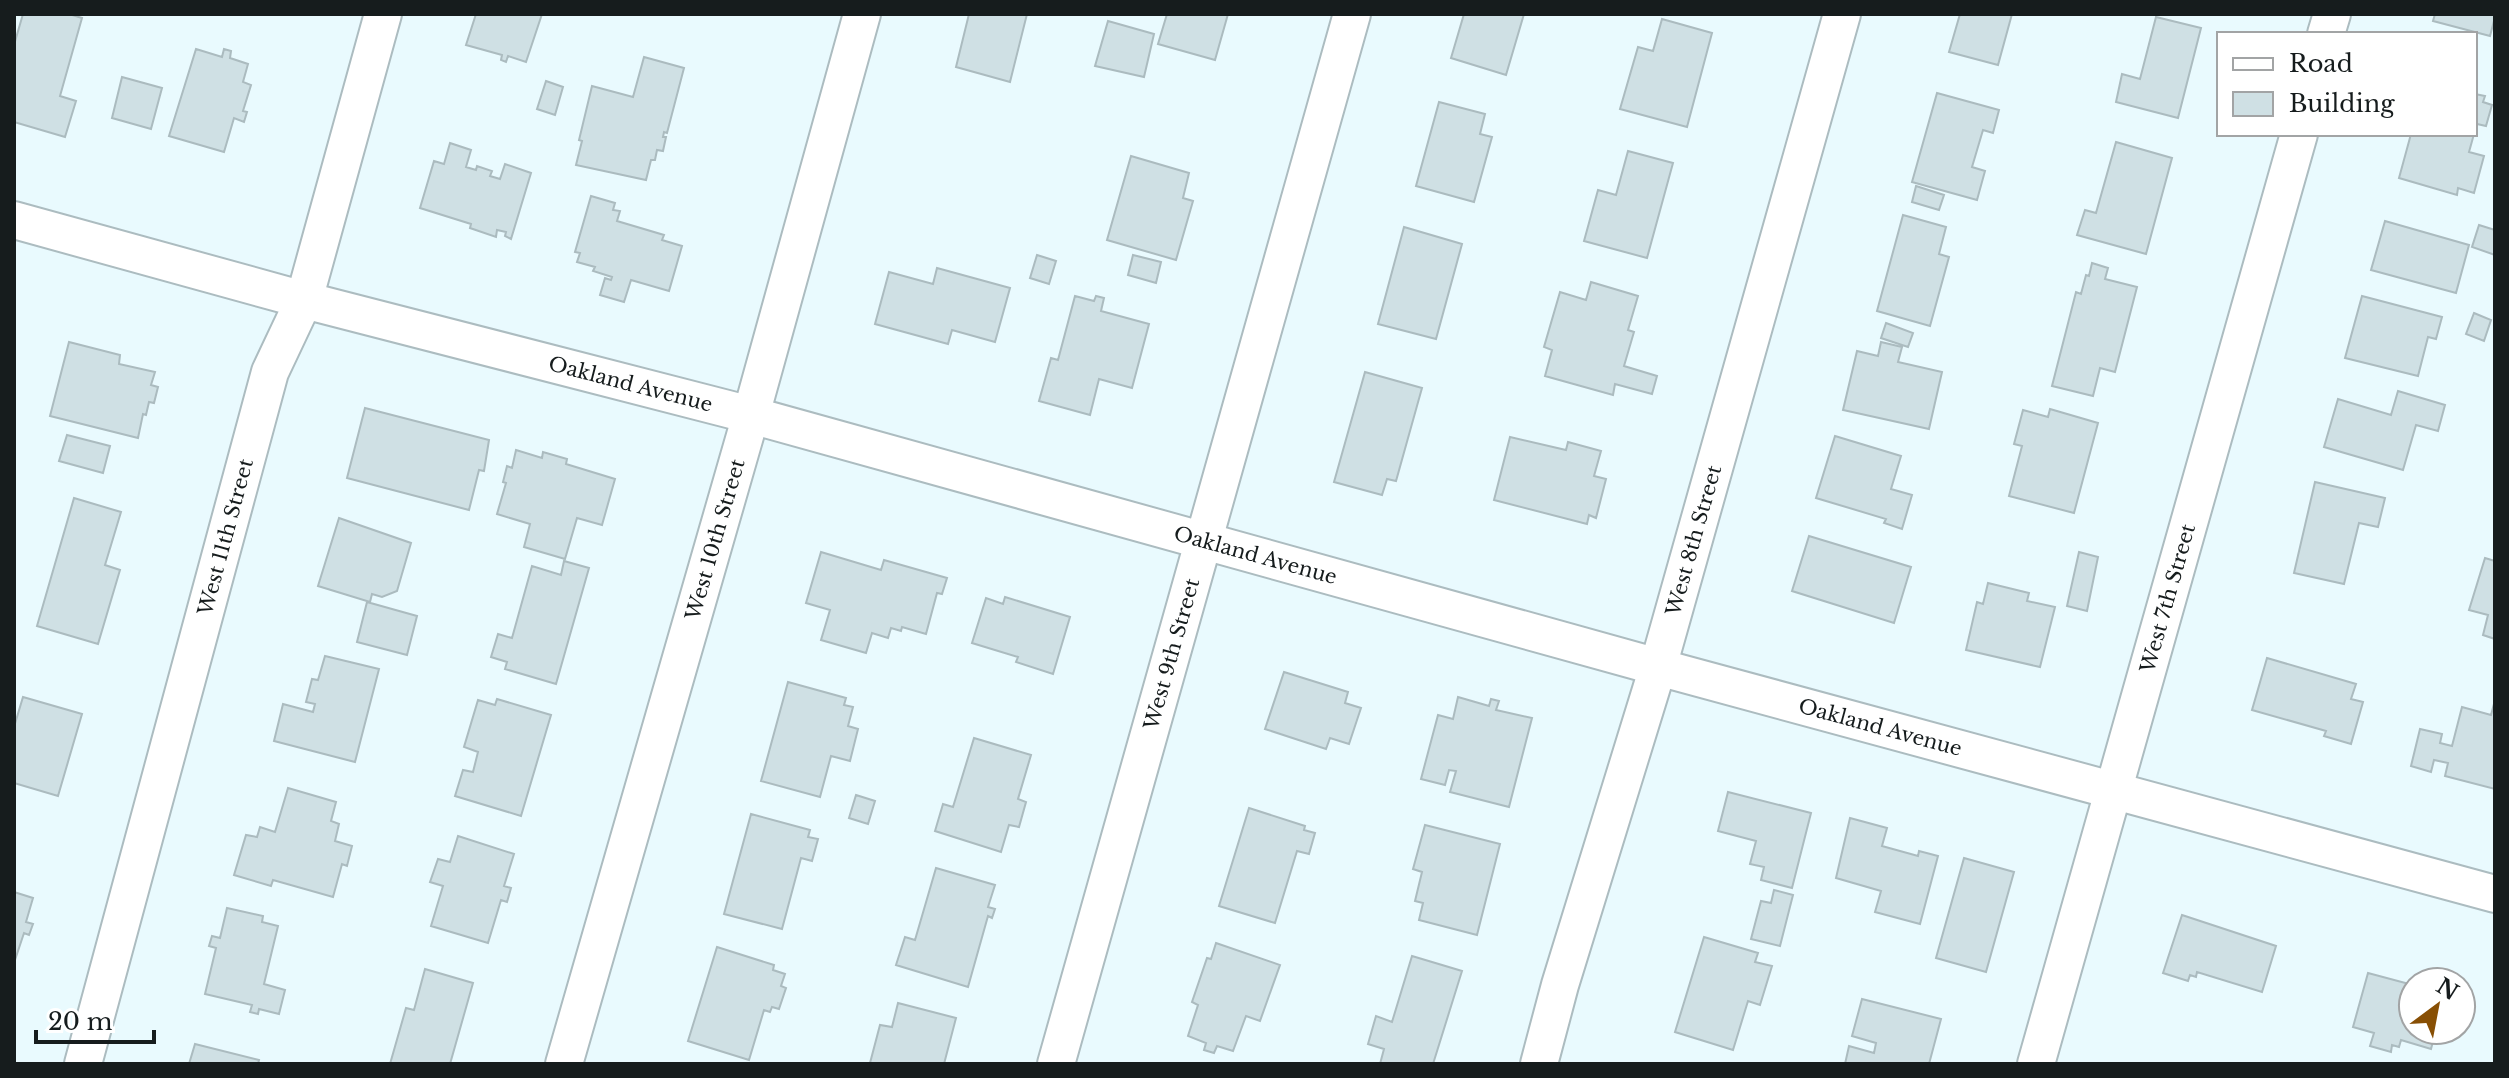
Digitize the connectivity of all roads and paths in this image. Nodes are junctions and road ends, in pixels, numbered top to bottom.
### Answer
1 (383, 14) edge
2 (862, 14) edge
3 (1352, 14) edge
4 (1842, 14) edge
5 (2298, 136) edge
6 (14, 220) edge
7 (304, 300) junction
8 (751, 415) junction
9 (1204, 540) junction
10 (1658, 667) junction
11 (2114, 791) junction
12 (2495, 894) edge
13 (83, 1064) edge
14 (564, 1064) edge
15 (1056, 1064) edge
16 (1539, 1064) edge
17 (2036, 1064) edge

1 - 7 street, West 11th Street
2 - 8 street, West 10th Street
3 - 9 street, West 9th Street
4 - 10 street, West 8th Street
5 - 11 street, West 7th Street
6 - 7 street, Oakland Avenue
7 - 8 street, Oakland Avenue
7 - 13 street, West 11th Street
8 - 9 street, Oakland Avenue
8 - 14 street, West 10th Street
9 - 10 street, Oakland Avenue
9 - 15 street, West 9th Street
10 - 11 street, Oakland Avenue
10 - 16 street, West 8th Street
11 - 12 street, Oakland Avenue
11 - 17 street, West 7th Street

